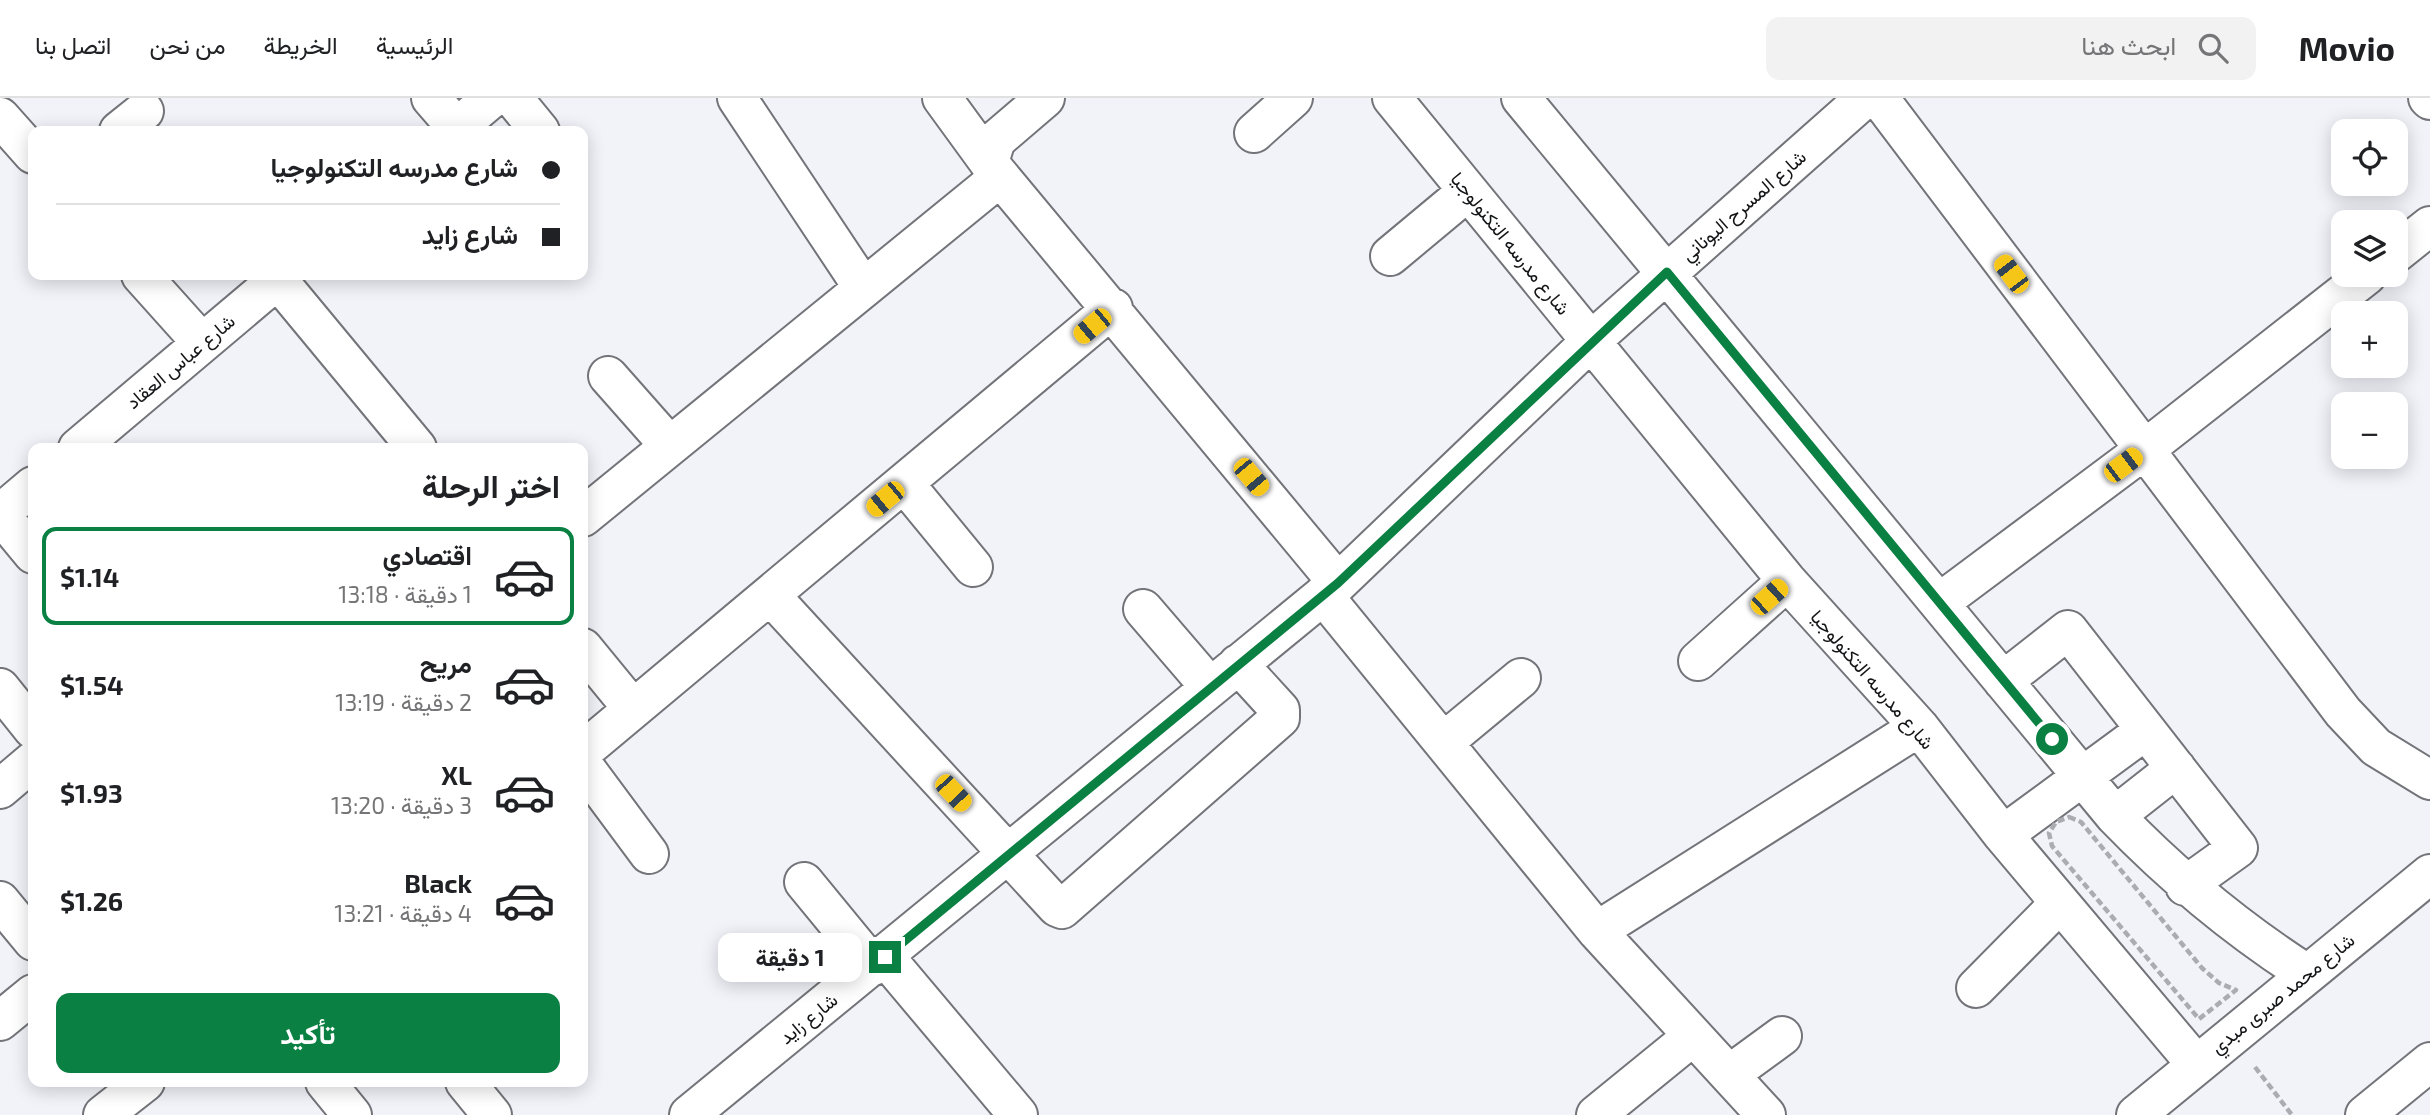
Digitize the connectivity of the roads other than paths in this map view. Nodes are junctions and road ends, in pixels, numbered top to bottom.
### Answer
1 (431, 98) edge
2 (492, 98) edge
3 (513, 98) edge
4 (737, 98) edge
5 (942, 98) edge
6 (1045, 98) edge
7 (1293, 98) edge
8 (1392, 98) edge
9 (1521, 98) edge
10 (1865, 98) edge
11 (1879, 98) edge
12 (1, 121) edge
13 (452, 126) edge
14 (460, 126) edge
15 (536, 126) edge
16 (1254, 133) dead end
17 (28, 149) edge
18 (996, 172) junction
19 (1468, 191) junction
20 (2430, 226) edge
21 (2408, 243) edge
22 (1390, 256) dead end
23 (1667, 272) junction
24 (145, 280) edge
25 (276, 280) edge
26 (282, 280) edge
27 (862, 286) junction
28 (2352, 287) edge
29 (1113, 308) junction
30 (1591, 341) junction
31 (202, 343) junction
32 (608, 376) dead end
33 (84, 443) edge
34 (413, 443) edge
35 (669, 445) junction
36 (2144, 450) junction
37 (904, 483) junction
38 (28, 490) edge
39 (588, 512) edge
40 (0, 514) edge
41 (28, 548) edge
42 (974, 567) dead end
43 (1787, 581) junction
44 (1330, 589) junction
45 (770, 595) junction
46 (1939, 603) junction
47 (1143, 610) dead end
48 (588, 655) edge
49 (1698, 661) dead end
50 (1224, 676) junction
51 (1521, 678) dead end
52 (2003, 681) junction
53 (0, 688) edge
54 (633, 709) junction
55 (28, 723) edge
56 (1919, 727) junction
57 (2146, 730) junction
58 (1445, 741) junction
59 (588, 747) edge
60 (28, 765) edge
61 (2176, 768) junction
62 (588, 772) edge
63 (2084, 777) junction
64 (2430, 780) edge
65 (0, 789) edge
66 (2098, 819) junction
67 (2003, 835) junction
68 (1008, 853) junction
69 (649, 854) dead end
70 (2430, 874) edge
71 (804, 882) dead end
72 (2186, 886) junction
73 (0, 901) edge
74 (2060, 903) junction
75 (1597, 931) junction
76 (28, 935) edge
77 (879, 961) junction
78 (2307, 974) junction
79 (1976, 988) dead end
80 (28, 999) edge
81 (0, 1021) edge
82 (1693, 1036) junction
83 (1782, 1036) dead end
84 (2430, 1062) edge
85 (2196, 1064) junction
86 (1730, 1074) junction
87 (139, 1087) edge
88 (469, 1087) edge
89 (103, 1115) edge
90 (492, 1115) edge
91 (689, 1115) edge
92 (1018, 1115) edge
93 (1596, 1115) edge
94 (1766, 1115) edge
95 (2136, 1115) edge
96 (2365, 1115) edge

1 - 13 street
2 - 14 street
3 - 15 street
4 - 27 street
5 - 18 street
6 - 18 street
7 - 16 street
8 - 19 street, شارع مدرسه التكنولوجيا
9 - 23 street
10 - 23 street, شارع المسرح اليوناني
11 - 36 street
12 - 17 street
18 - 27 street
18 - 29 street
19 - 22 street
19 - 30 street, شارع مدرسه التكنولوجيا
20 - 21 street
23 - 30 street, شارع المسرح اليوناني
23 - 46 street
24 - 31 street
25 - 31 street, شارع عباس العقاد
26 - 34 street
27 - 35 street
28 - 36 street
29 - 37 street
29 - 44 street
30 - 43 street, شارع مدرسه التكنولوجيا
30 - 44 street, شارع زايد
31 - 33 street, شارع عباس العقاد
32 - 35 street
35 - 39 street
36 - 46 street
36 - 64 street
37 - 42 street
37 - 45 street
38 - 40 street
40 - 41 street
43 - 49 street
43 - 56 street, شارع مدرسه التكنولوجيا
44 - 50 street, شارع زايد
44 - 58 street
45 - 54 street
45 - 68 street
46 - 52 street
47 - 50 street
48 - 54 street
50 - 68 street, شارع زايد
50 - 68 street
51 - 58 street
52 - 57 street
52 - 63 street
53 - 55 street
54 - 59 street
56 - 67 street, شارع مدرسه التكنولوجيا
56 - 75 street
57 - 61 street
57 - 63 street
58 - 75 street
60 - 65 street
61 - 66 street
61 - 72 street
62 - 69 street
63 - 66 street
63 - 67 street
66 - 72 street
67 - 74 street, شارع مدرسه التكنولوجيا
68 - 77 street, شارع زايد
70 - 78 street, شارع محمد صبرى مبدي
71 - 77 street
72 - 78 street
73 - 76 street
74 - 79 street
74 - 85 street, شارع مدرسه التكنولوجيا
75 - 82 street
77 - 91 street, شارع زايد
77 - 92 street
78 - 85 street, شارع محمد صبرى مبدي
80 - 81 street
82 - 86 street
82 - 93 street
83 - 86 street
84 - 96 street
85 - 95 street, شارع محمد صبرى مبدي
86 - 94 street
87 - 89 street
88 - 90 street

